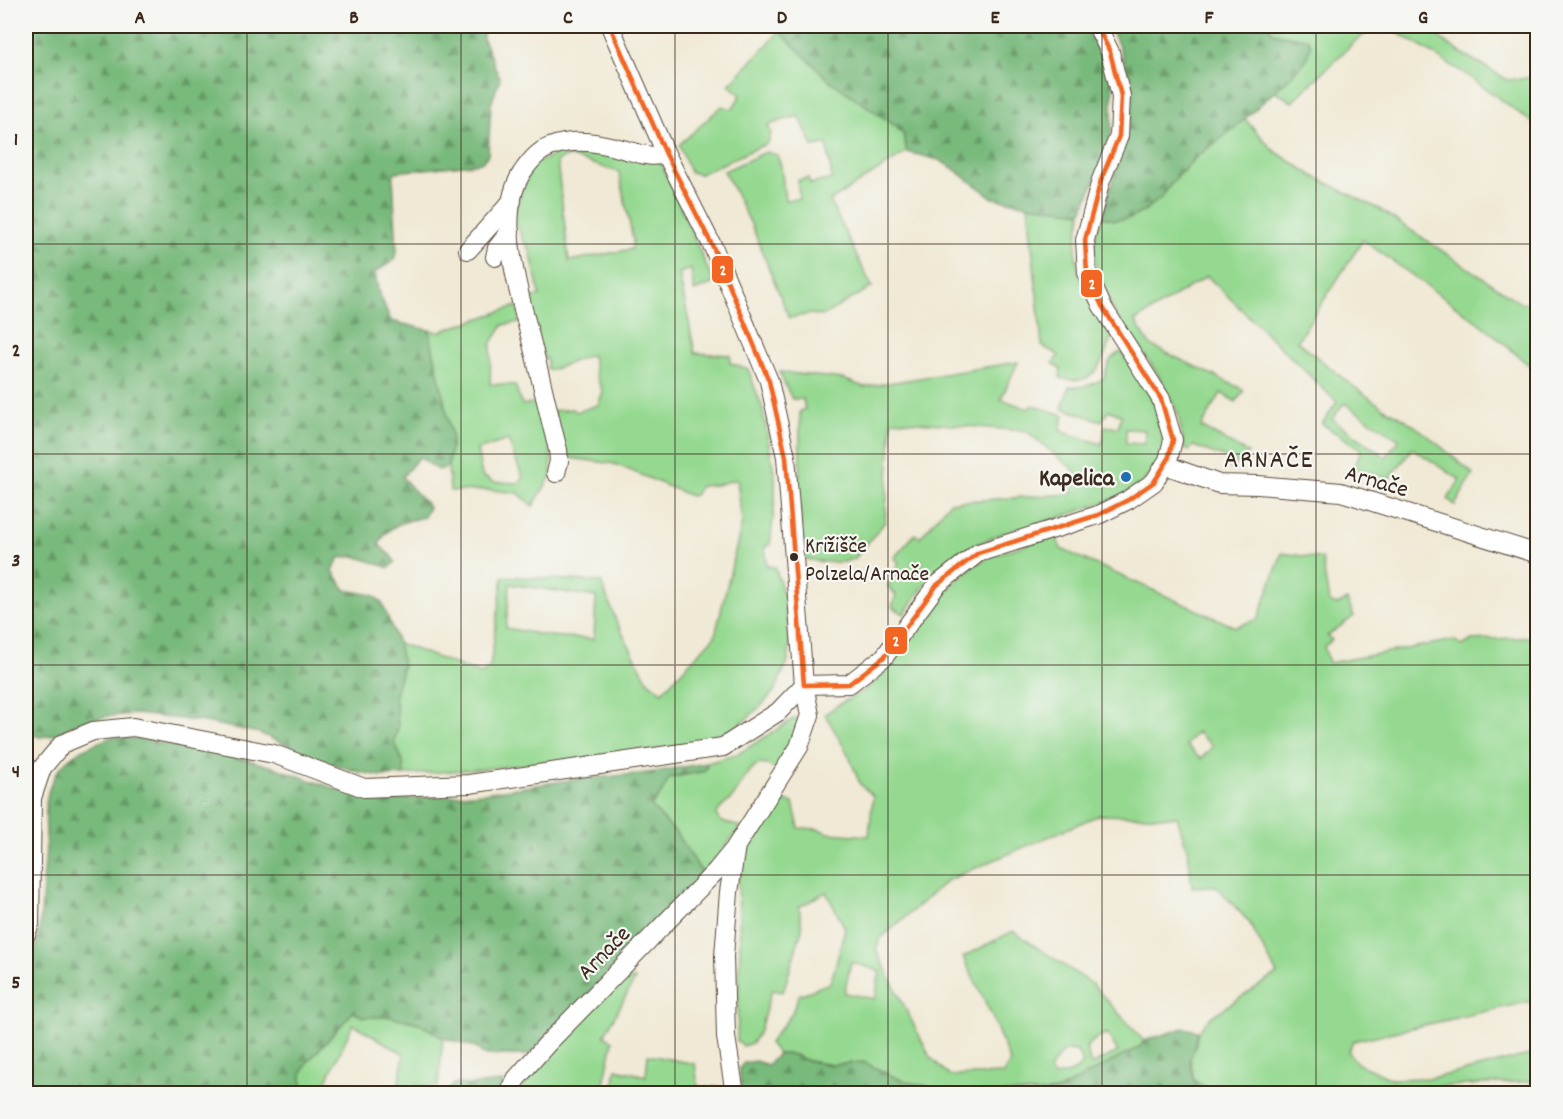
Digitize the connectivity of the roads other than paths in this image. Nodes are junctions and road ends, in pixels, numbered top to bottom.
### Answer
1 (609, 26) edge
2 (1097, 26) edge
3 (666, 154) junction
4 (512, 201) junction
5 (510, 231) junction
6 (468, 250) dead end
7 (495, 257) dead end
8 (1165, 465) junction
9 (556, 473) dead end
10 (1538, 554) edge
11 (804, 685) junction
12 (736, 846) junction
13 (26, 934) edge
14 (509, 1094) edge
15 (735, 1094) edge

1 - 3 street, Arnače
2 - 8 street
3 - 4 street
3 - 11 street, Arnače
4 - 5 street
4 - 6 street
5 - 7 street
5 - 9 street
8 - 10 street, Arnače
8 - 11 street
11 - 12 street, Arnače
11 - 13 street
12 - 14 street, Arnače
12 - 15 street, Arnače

